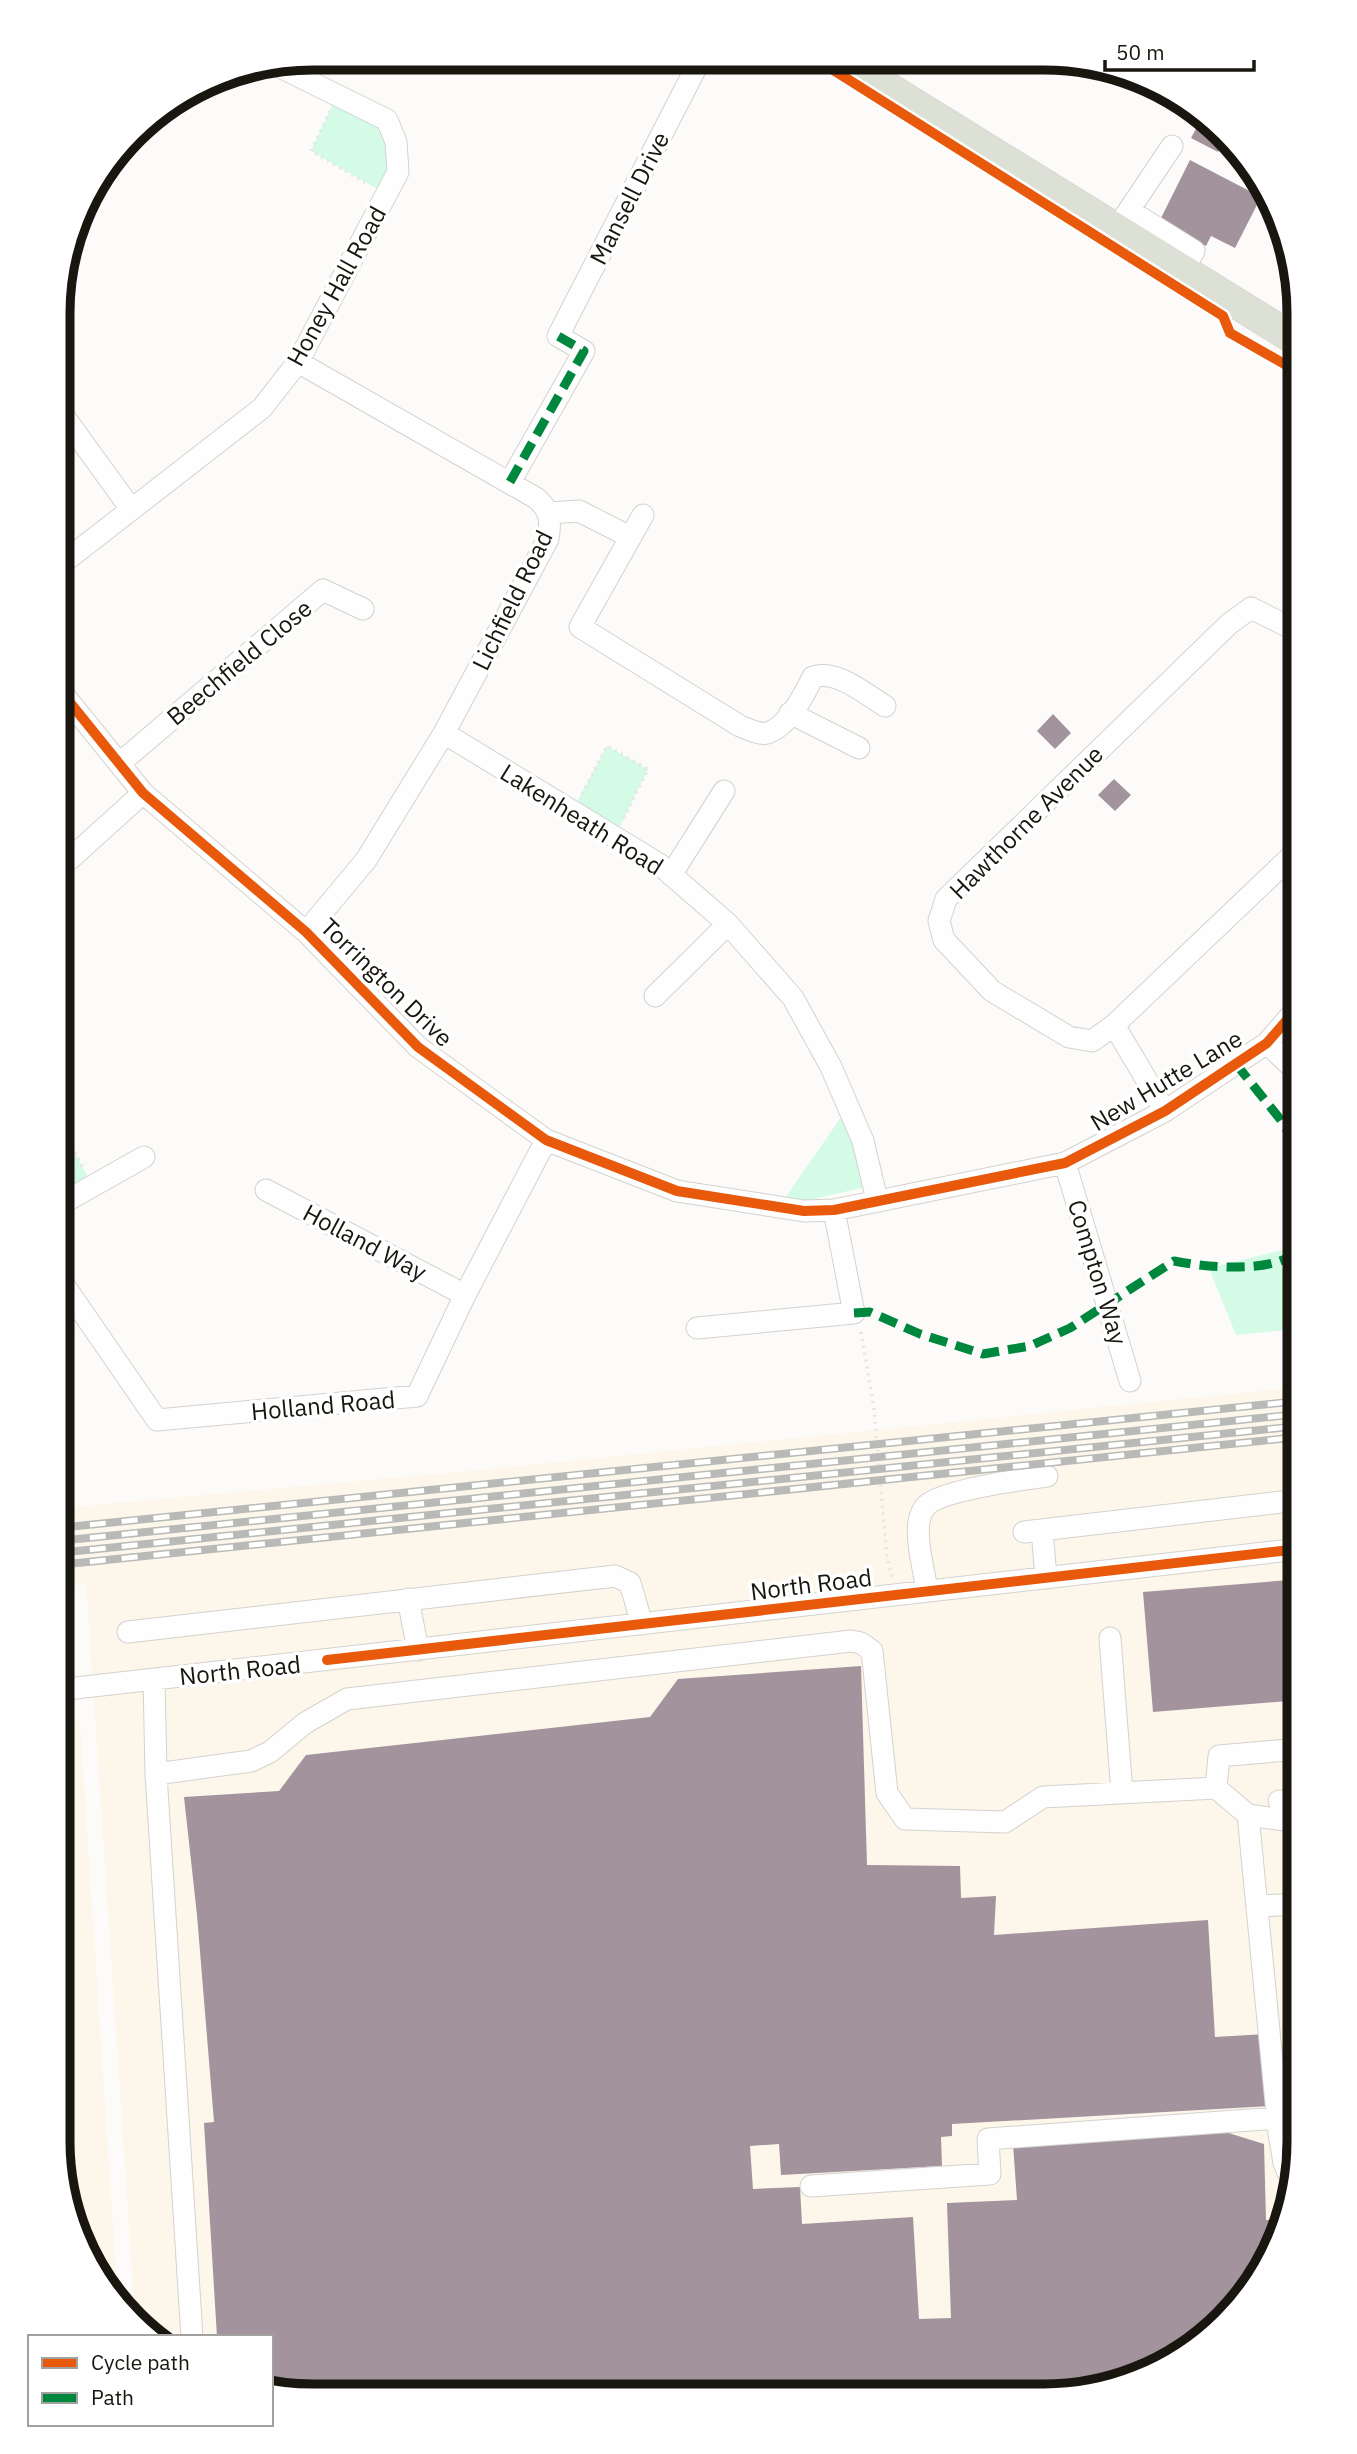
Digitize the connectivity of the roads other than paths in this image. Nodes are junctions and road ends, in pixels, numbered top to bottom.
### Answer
1 (696, 70) edge
2 (861, 70) edge
3 (290, 72) edge
4 (1172, 146) dead end
5 (1123, 221) junction
6 (1287, 335) edge
7 (298, 362) junction
8 (70, 425) edge
9 (510, 482) junction
10 (131, 509) junction
11 (549, 513) junction
12 (643, 514) dead end
13 (630, 537) junction
14 (70, 557) edge
15 (363, 609) dead end
16 (1287, 626) edge
17 (70, 701) edge
18 (885, 706) dead end
19 (790, 713) junction
20 (444, 733) junction
21 (859, 748) dead end
22 (120, 763) junction
23 (724, 791) dead end
24 (143, 793) junction
25 (70, 859) edge
26 (1287, 861) edge
27 (671, 875) junction
28 (728, 925) junction
29 (306, 932) junction
30 (655, 996) dead end
31 (1287, 1020) edge
32 (1114, 1024) junction
33 (1267, 1043) junction
34 (1287, 1062) edge
35 (1165, 1111) junction
36 (546, 1140) junction
37 (144, 1157) dead end
38 (1065, 1163) junction
39 (266, 1190) dead end
40 (70, 1199) edge
41 (877, 1200) junction
42 (834, 1210) junction
43 (70, 1294) edge
44 (465, 1295) junction
45 (697, 1328) dead end
46 (1130, 1381) dead end
47 (1047, 1476) dead end
48 (1286, 1501) edge
49 (1286, 1550) edge
50 (1046, 1578) junction
51 (927, 1591) junction
52 (408, 1600) junction
53 (642, 1624) junction
54 (128, 1632) dead end
55 (1110, 1638) dead end
56 (418, 1650) junction
57 (154, 1680) junction
58 (70, 1689) edge
59 (1286, 1750) edge
60 (156, 1774) junction
61 (1216, 1788) junction
62 (1122, 1793) junction
63 (1248, 1815) junction
64 (1286, 1820) edge
65 (1286, 1905) edge
66 (1258, 1906) junction
67 (1277, 2118) junction
68 (1285, 2166) edge
69 (811, 2186) dead end
70 (192, 2335) edge

1 - 9 street, Mansell Drive
2 - 5 highway
3 - 7 street, Honey Hall Road
4 - 5 street
5 - 6 highway
7 - 9 street, Lichfield Road
7 - 10 street, Honey Hall Road
8 - 10 street
9 - 11 street, Lichfield Road
10 - 14 street, Honey Hall Road
11 - 13 street
11 - 20 street, Lichfield Road
12 - 13 street
13 - 19 street
15 - 22 street, Beechfield Close
16 - 32 street, Hawthorne Avenue
17 - 22 street, Torrington Drive
18 - 19 street
19 - 21 street
20 - 27 street, Lakenheath Road
20 - 29 street, Lichfield Road
22 - 24 street, Torrington Drive
23 - 27 street
24 - 25 street
24 - 29 street, Torrington Drive
26 - 32 street
27 - 28 street, Lakenheath Road
28 - 30 street
28 - 41 street, Lakenheath Road
29 - 36 street, Torrington Drive
31 - 33 street, New Hutte Lane
32 - 35 street
33 - 34 street
33 - 35 street, New Hutte Lane
35 - 38 street, New Hutte Lane
36 - 42 street, Torrington Drive
36 - 44 street, Holland Road
37 - 40 street
38 - 41 street, New Hutte Lane
38 - 46 street, Compton Way
39 - 44 street, Holland Way
41 - 42 street, New Hutte Lane
42 - 45 street
43 - 44 street, Holland Road
47 - 51 street
48 - 50 street
49 - 50 street, North Road
50 - 51 street, North Road
51 - 53 street, North Road
52 - 53 street
52 - 54 street
52 - 56 street
53 - 56 street, North Road
55 - 62 street
56 - 57 street, North Road
57 - 58 street, North Road
57 - 60 street
59 - 61 street
60 - 62 street
60 - 70 street
61 - 62 street
61 - 63 street
63 - 64 street
63 - 66 street
65 - 66 street
66 - 67 street
67 - 68 street
67 - 69 street

